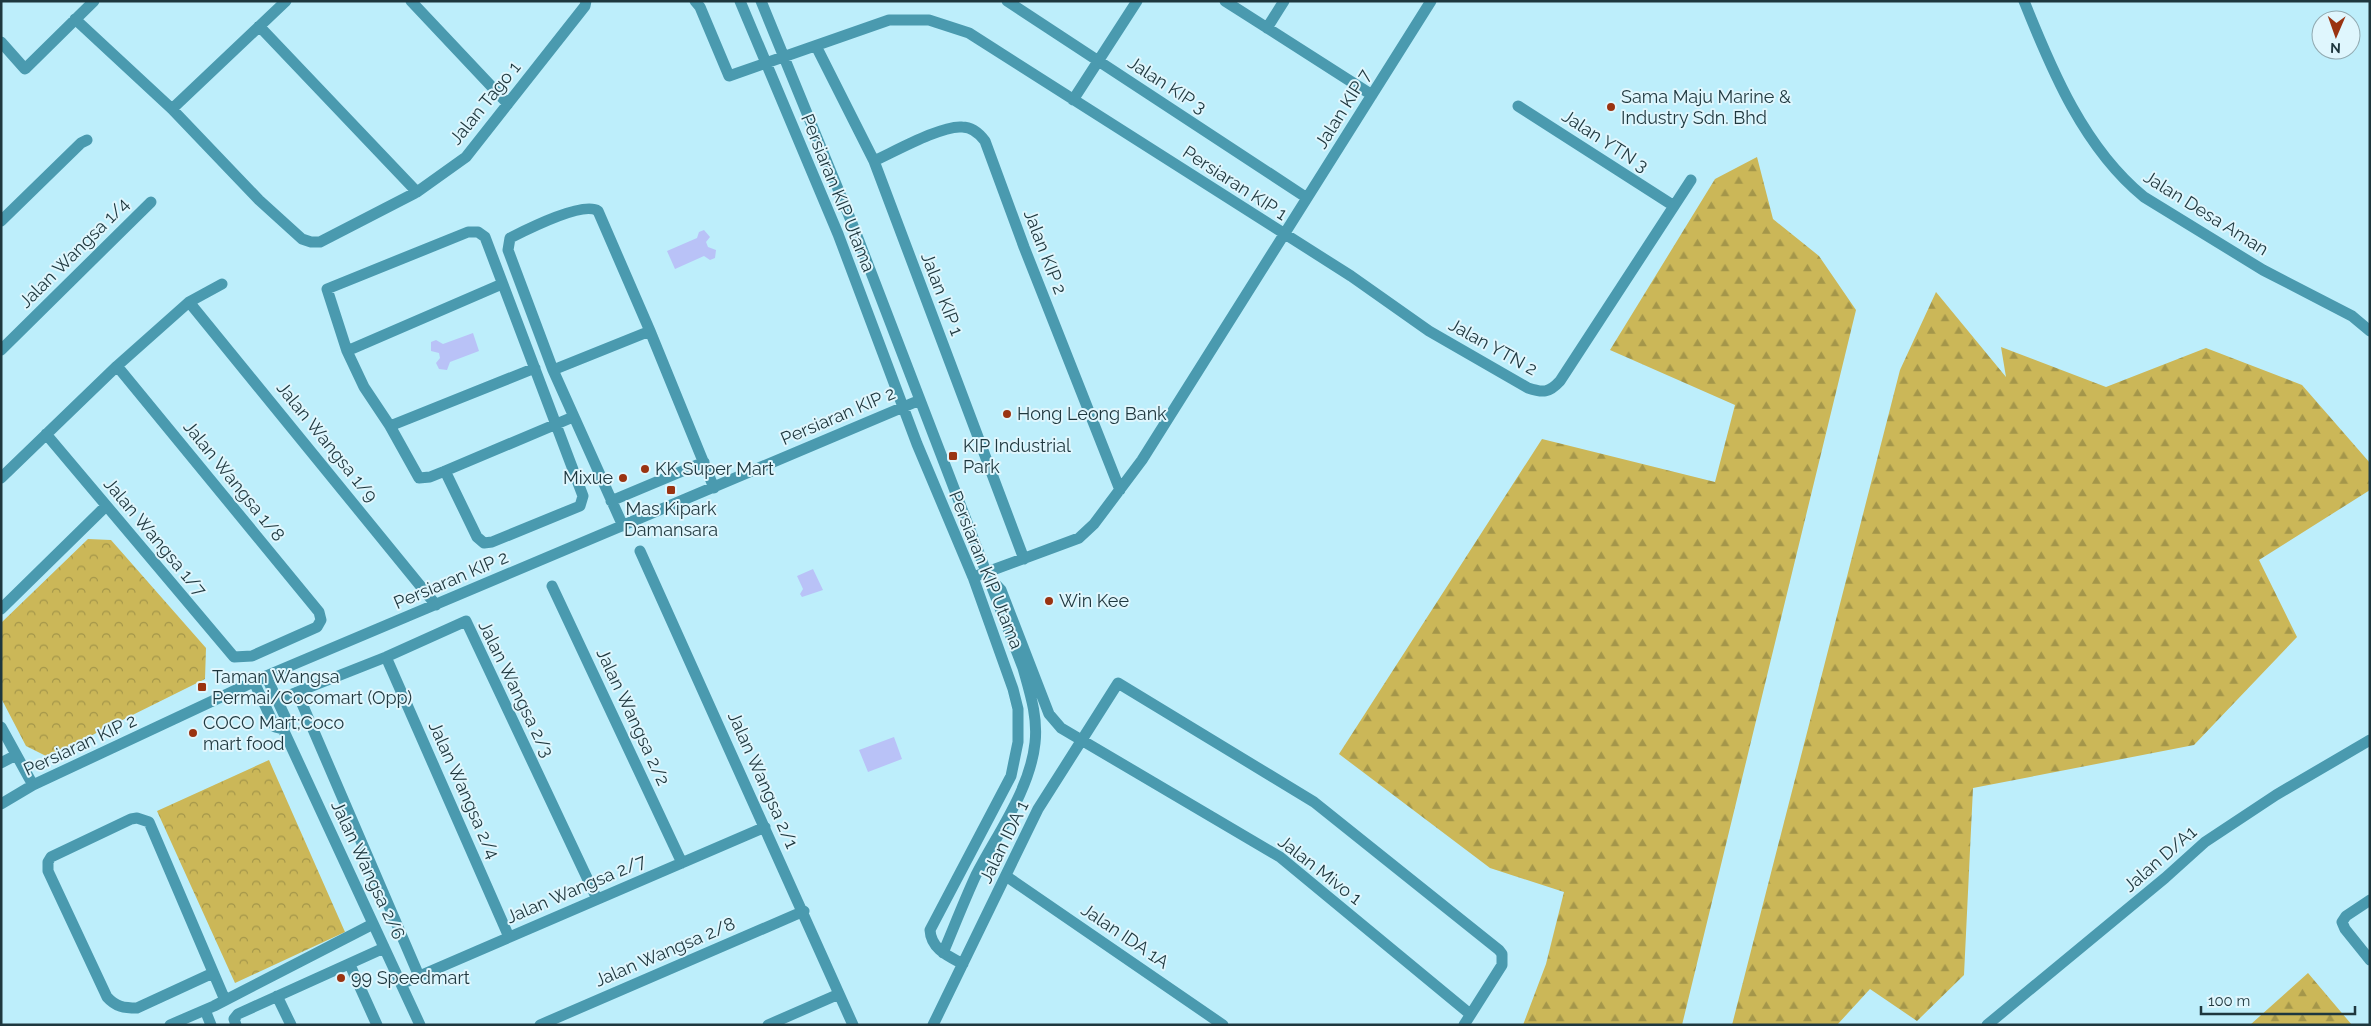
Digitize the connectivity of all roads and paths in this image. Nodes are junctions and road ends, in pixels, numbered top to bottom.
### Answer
1 (94, 1) edge
2 (286, 1) edge
3 (411, 1) edge
4 (695, 1) edge
5 (740, 1) edge
6 (761, 1) edge
7 (1007, 1) edge
8 (1137, 1) edge
9 (1225, 1) edge
10 (1284, 1) edge
11 (1431, 1) edge
12 (2024, 1) edge
13 (584, 3) edge
14 (75, 19) junction
15 (259, 26) junction
16 (1267, 28) junction
17 (1, 42) edge
18 (816, 46) junction
19 (784, 58) junction
20 (1098, 61) junction
21 (766, 64) junction
22 (1372, 95) junction
23 (1073, 100) junction
24 (508, 104) junction
25 (1518, 106) dead end
26 (172, 109) junction
27 (87, 140) dead end
28 (874, 161) junction
29 (1691, 180) dead end
30 (417, 192) junction
31 (1307, 198) junction
32 (151, 202) dead end
33 (1674, 206) junction
34 (1, 221) edge
35 (1284, 234) junction
36 (222, 284) dead end
37 (502, 284) junction
38 (189, 302) junction
39 (650, 330) junction
40 (2370, 331) edge
41 (1, 350) edge
42 (347, 351) junction
43 (117, 366) junction
44 (535, 368) junction
45 (553, 370) junction
46 (920, 400) junction
47 (903, 408) junction
48 (573, 417) junction
49 (555, 425) junction
50 (390, 426) junction
51 (46, 434) junction
52 (581, 434) junction
53 (562, 442) junction
54 (704, 462) junction
55 (445, 471) junction
56 (1, 478) edge
57 (714, 488) junction
58 (1120, 490) junction
59 (611, 501) junction
60 (106, 506) junction
61 (622, 526) junction
62 (640, 551) dead end
63 (1024, 559) junction
64 (985, 573) junction
65 (973, 577) junction
66 (552, 586) dead end
67 (436, 605) junction
68 (1, 609) edge
69 (386, 657) junction
70 (239, 658) joint
71 (266, 676) junction
72 (254, 682) junction
73 (297, 692) junction
74 (277, 700) junction
75 (1019, 723) junction
76 (1035, 724) junction
77 (1, 727) edge
78 (284, 729) junction
79 (2370, 740) edge
80 (1083, 741) junction
81 (16, 755) junction
82 (1, 763) edge
83 (32, 785) junction
84 (1, 804) edge
85 (765, 827) junction
86 (682, 863) junction
87 (1006, 876) junction
88 (597, 900) junction
89 (2370, 900) edge
90 (804, 911) junction
91 (373, 924) junction
92 (509, 937) junction
93 (384, 948) junction
94 (943, 952) junction
95 (2370, 960) edge
96 (964, 964) junction
97 (350, 965) junction
98 (213, 973) junction
99 (419, 976) junction
100 (401, 984) junction
101 (839, 994) junction
102 (276, 996) junction
103 (225, 1000) junction
104 (205, 1010) junction
105 (1470, 1014) junction
106 (170, 1025) edge
107 (212, 1025) edge
108 (236, 1025) edge
109 (290, 1025) edge
110 (377, 1025) edge
111 (420, 1025) edge
112 (540, 1025) edge
113 (768, 1025) edge
114 (853, 1025) edge
115 (934, 1025) edge
116 (1223, 1025) edge
117 (1464, 1025) edge
118 (1987, 1025) edge

1 - 14 street
2 - 15 street
3 - 24 street
4 - 21 street, Persiaran KIP 1
5 - 21 street, Persiaran KIP Utama
6 - 19 street, Persiaran KIP Utama
7 - 20 street, Jalan KIP 3
8 - 20 street
9 - 16 street
10 - 16 street
11 - 22 street, Jalan KIP 7
12 - 40 street, Jalan Desa Aman
13 - 24 street, Jalan Tago 1
14 - 17 street
14 - 26 street
15 - 26 street
15 - 30 street
16 - 22 street
18 - 19 street, Persiaran KIP 1
18 - 23 street, Persiaran KIP 1
18 - 28 street, Jalan KIP 1
19 - 21 street, Persiaran KIP 1
19 - 46 street, Persiaran KIP Utama
20 - 23 street
20 - 31 street, Jalan KIP 3
21 - 47 street, Persiaran KIP Utama
22 - 31 street, Jalan KIP 7
23 - 35 street, Persiaran KIP 1
24 - 30 street, Jalan Tago 1
25 - 33 street, Jalan YTN 3
26 - 30 street, Jalan Tago 1
27 - 34 street
28 - 58 street, Jalan KIP 2
28 - 63 street, Jalan KIP 1
29 - 33 street, Jalan YTN 2
31 - 35 street, Jalan KIP 7
32 - 41 street, Jalan Wangsa 1/4
33 - 35 street, Jalan YTN 2
35 - 58 street, Persiaran KIP 1
36 - 38 street
37 - 42 street
37 - 42 street
37 - 44 street
38 - 43 street
38 - 67 street, Jalan Wangsa 1/9
39 - 45 street
39 - 45 street
39 - 54 street
42 - 50 street
43 - 51 street
43 - 70 street, Jalan Wangsa 1/8
44 - 49 street
44 - 50 street
45 - 48 street
46 - 47 street, Persiaran KIP 2
46 - 64 street, Persiaran KIP Utama
47 - 57 street, Persiaran KIP 2
47 - 65 street, Persiaran KIP Utama
48 - 49 street
48 - 52 street
49 - 53 street
49 - 55 street
50 - 55 street
51 - 56 street
51 - 60 street, Jalan Wangsa 1/7
52 - 53 street
52 - 59 street
53 - 55 street
54 - 57 street
54 - 59 street
57 - 61 street, Persiaran KIP 2
58 - 63 street, Persiaran KIP 1
59 - 61 street
60 - 68 street
60 - 70 street, Jalan Wangsa 1/7
61 - 67 street, Persiaran KIP 2
62 - 85 street, Jalan Wangsa 2/1
63 - 64 street, Persiaran KIP 1
64 - 65 street, Persiaran KIP 1
64 - 76 street, Persiaran KIP Utama
64 - 80 street, Jalan Mivo 1
65 - 75 street, Persiaran KIP Utama
66 - 86 street, Jalan Wangsa 2/2
67 - 71 street, Persiaran KIP 2
69 - 73 street, Jalan Wangsa 2/3
69 - 88 street, Jalan Wangsa 2/3
69 - 92 street, Jalan Wangsa 2/4
71 - 72 street, Persiaran KIP 2
71 - 74 street, Jalan Wangsa 2/6
72 - 78 street, Jalan Wangsa 2/6
72 - 83 street, Persiaran KIP 2
73 - 74 street, Jalan Wangsa 2/3
73 - 99 street
74 - 78 street, Jalan Wangsa 2/6
75 - 76 street
75 - 94 street, Persiaran KIP Utama
76 - 94 street, Persiaran KIP Utama
77 - 81 street
78 - 91 street, Jalan Wangsa 2/6
79 - 118 street, Jalan D/A1
80 - 87 street, Jalan IDA 1
80 - 105 street, Jalan Mivo 1
80 - 105 street, Jalan IDA 1
81 - 82 street
81 - 83 street
83 - 84 street, Persiaran KIP 2
85 - 86 street, Jalan Wangsa 2/7
85 - 90 street, Jalan Wangsa 2/1
86 - 88 street, Jalan Wangsa 2/7
87 - 96 street, Jalan IDA 1
87 - 116 street, Jalan IDA 1A
88 - 92 street, Jalan Wangsa 2/7
89 - 95 street
90 - 101 street, Jalan Wangsa 2/1
90 - 112 street, Jalan Wangsa 2/8
91 - 93 street, Jalan Wangsa 2/6
91 - 103 street
92 - 99 street, Jalan Wangsa 2/7
93 - 97 street
93 - 100 street, Jalan Wangsa 2/6
94 - 96 street, Persiaran KIP Utama
96 - 115 street, Jalan IDA 1
97 - 102 street
97 - 110 street
98 - 98 street
98 - 103 street
99 - 100 street, Jalan Wangsa 2/7
100 - 111 street, Jalan Wangsa 2/6
101 - 113 street
101 - 114 street, Jalan Wangsa 2/1
102 - 108 street
102 - 109 street
103 - 104 street
104 - 106 street
104 - 107 street
105 - 117 street

